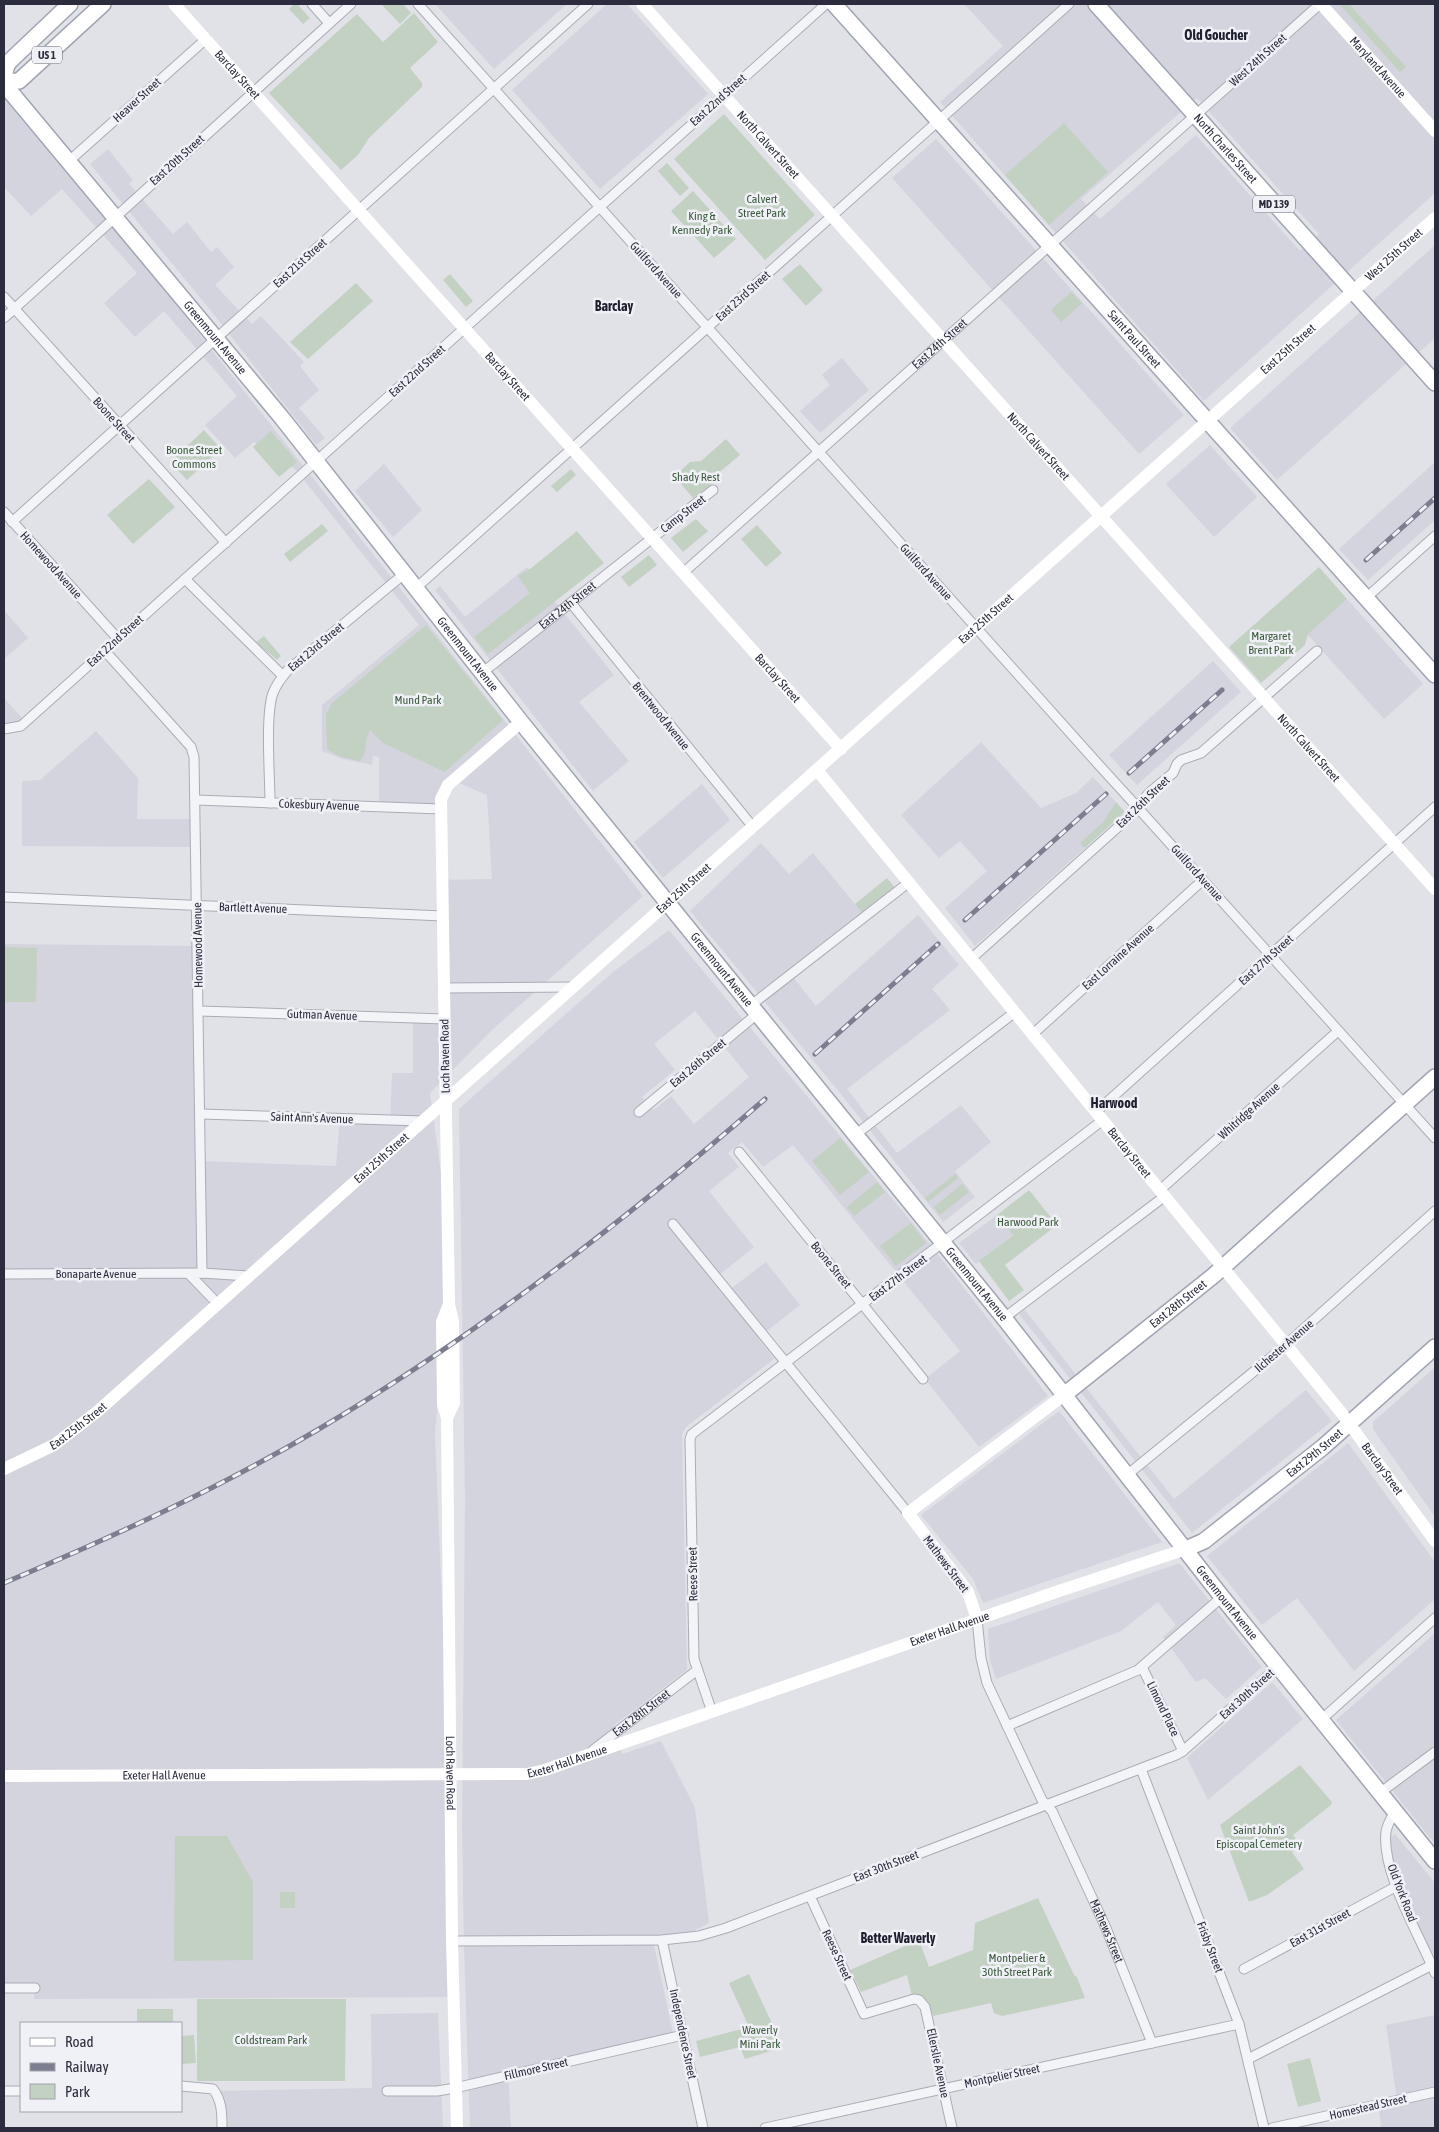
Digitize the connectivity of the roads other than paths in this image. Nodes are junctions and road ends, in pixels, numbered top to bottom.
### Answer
1 (70, 4) edge
2 (90, 4) edge
3 (103, 4) edge
4 (174, 4) edge
5 (312, 4) edge
6 (351, 4) edge
7 (418, 4) edge
8 (588, 4) edge
9 (642, 4) edge
10 (826, 4) edge
11 (834, 4) edge
12 (1069, 4) edge
13 (1096, 4) edge
14 (1321, 4) edge
15 (86, 19) junction
16 (329, 23) junction
17 (206, 39) junction
18 (4, 78) edge
19 (4, 83) edge
20 (494, 89) junction
21 (253, 92) junction
22 (724, 95) junction
23 (1196, 116) junction
24 (939, 121) junction
25 (1435, 131) edge
26 (69, 162) junction
27 (600, 207) junction
28 (359, 210) junction
29 (114, 216) junction
30 (833, 216) junction
31 (1435, 218) edge
32 (1051, 245) junction
33 (1353, 292) junction
34 (4, 297) edge
35 (14, 309) junction
36 (4, 318) edge
37 (464, 328) junction
38 (708, 328) junction
39 (215, 339) junction
40 (943, 340) junction
41 (1435, 382) edge
42 (1208, 420) junction
43 (119, 426) junction
44 (572, 449) junction
45 (818, 451) junction
46 (315, 462) junction
47 (713, 490) dead end
48 (4, 512) edge
49 (1102, 516) junction
50 (12, 522) junction
51 (1435, 536) edge
52 (652, 538) junction
53 (226, 543) junction
54 (684, 573) junction
55 (404, 574) junction
56 (185, 579) junction
57 (416, 588) junction
58 (1366, 598) junction
59 (571, 603) junction
60 (976, 628) junction
61 (118, 639) junction
62 (104, 651) junction
63 (1317, 651) dead end
64 (482, 672) junction
65 (1435, 675) edge
66 (283, 676) junction
67 (1264, 697) junction
68 (521, 722) junction
69 (4, 729) edge
70 (841, 749) junction
71 (817, 770) junction
72 (196, 800) junction
73 (270, 803) junction
74 (1138, 807) junction
75 (1435, 807) edge
76 (441, 808) junction
77 (753, 827) junction
78 (1395, 843) junction
79 (1203, 880) junction
80 (908, 883) junction
81 (1435, 889) edge
82 (4, 897) edge
83 (667, 904) junction
84 (198, 906) junction
85 (443, 916) junction
86 (1271, 955) junction
87 (972, 958) junction
88 (574, 987) junction
89 (444, 988) junction
90 (753, 1010) junction
91 (199, 1011) junction
92 (1015, 1012) junction
93 (445, 1019) junction
94 (1338, 1031) junction
95 (1032, 1034) junction
96 (1435, 1077) edge
97 (446, 1100) junction
98 (1405, 1104) junction
99 (639, 1112) dead end
100 (201, 1114) junction
101 (1099, 1116) junction
102 (423, 1121) junction
103 (855, 1135) junction
104 (1435, 1138) edge
105 (739, 1152) dead end
106 (1162, 1193) junction
107 (1435, 1211) edge
108 (674, 1224) dead end
109 (943, 1243) junction
110 (1223, 1267) junction
111 (202, 1273) junction
112 (4, 1274) edge
113 (189, 1274) junction
114 (248, 1276) junction
115 (217, 1303) junction
116 (863, 1304) junction
117 (1004, 1318) junction
118 (1286, 1345) junction
119 (1435, 1346) edge
120 (787, 1362) junction
121 (923, 1379) dead end
122 (1064, 1395) junction
123 (1350, 1423) junction
124 (692, 1434) joint
125 (4, 1469) edge
126 (1127, 1475) junction
127 (908, 1513) junction
128 (1435, 1541) edge
129 (1186, 1550) junction
130 (1222, 1597) junction
131 (1435, 1618) edge
132 (977, 1619) junction
133 (1279, 1666) junction
134 (1142, 1667) junction
135 (696, 1671) junction
136 (712, 1712) junction
137 (1322, 1719) junction
138 (1007, 1726) junction
139 (1183, 1751) junction
140 (1435, 1752) edge
141 (588, 1754) junction
142 (1141, 1769) junction
143 (450, 1775) junction
144 (4, 1776) edge
145 (1380, 1792) junction
146 (1046, 1804) junction
147 (1395, 1811) junction
148 (1435, 1861) edge
149 (1396, 1886) junction
150 (810, 1896) junction
151 (662, 1940) junction
152 (452, 1941) junction
153 (1244, 1969) dead end
154 (1434, 1969) edge
155 (4, 1988) edge
156 (35, 1988) dead end
157 (919, 2000) joint
158 (1239, 2024) junction
159 (683, 2035) junction
160 (1152, 2043) junction
161 (1248, 2059) junction
162 (182, 2086) edge
163 (455, 2088) junction
164 (943, 2089) junction
165 (20, 2090) edge
166 (4, 2091) edge
167 (387, 2091) dead end
168 (1435, 2092) edge
169 (222, 2128) edge
170 (457, 2128) edge
171 (703, 2128) edge
172 (765, 2128) edge
173 (952, 2128) edge
174 (1264, 2128) edge
175 (1272, 2128) edge

1 - 18 main road, US 1
2 - 15 main road
3 - 15 main road, US 1
4 - 17 main road, Barclay Street
5 - 16 street
6 - 16 street, East 20th Street
7 - 20 street, Guilford Avenue
8 - 20 street, East 21st Street
9 - 22 main road, North Calvert Street
10 - 22 street, East 22nd Street
11 - 24 main road, Saint Paul Street
12 - 24 street, East 23rd Street
13 - 23 main road, North Charles Street / MD 139
14 - 23 street, West 24th Street
14 - 25 main road, Maryland Avenue
15 - 19 main road, US 1
16 - 21 street, East 20th Street
17 - 21 main road, Barclay Street
17 - 26 street, Heaver Street
19 - 26 main road, Greenmount Avenue
20 - 27 street, Guilford Avenue
20 - 28 street, East 21st Street
21 - 28 main road, Barclay Street
21 - 29 street, East 20th Street
22 - 27 street, East 22nd Street
22 - 30 main road, North Calvert Street
23 - 32 street, East 24th Street
23 - 33 main road, North Charles Street / MD 139
24 - 30 street, East 23rd Street
24 - 32 main road, Saint Paul Street
26 - 29 main road, Greenmount Avenue
27 - 37 street, East 22nd Street
27 - 38 street, Guilford Avenue
28 - 37 main road, Barclay Street
28 - 39 street, East 21st Street
29 - 35 street, East 20th Street
29 - 39 main road, Greenmount Avenue
30 - 38 street, East 23rd Street
30 - 40 main road, North Calvert Street
31 - 33 main road, West 25th Street
32 - 40 street, East 24th Street
32 - 42 main road, Saint Paul Street
33 - 41 main road, North Charles Street / MD 139
33 - 42 main road, East 25th Street
34 - 35 street, Boone Street
35 - 36 street, East 20th Street
35 - 43 street, Boone Street
37 - 44 main road, Barclay Street
37 - 46 street, East 22nd Street
38 - 44 street, East 23rd Street
38 - 45 street, Guilford Avenue
39 - 43 street, East 21st Street
39 - 46 main road, Greenmount Avenue
40 - 45 street, East 24th Street
40 - 49 main road, North Calvert Street
42 - 49 main road, East 25th Street
42 - 58 main road, Saint Paul Street
43 - 50 street, East 21st Street
43 - 53 street, Boone Street
44 - 52 main road, Barclay Street
44 - 57 street, East 23rd Street
45 - 54 street, East 24th Street
45 - 60 street, Guilford Avenue
46 - 53 street, East 22nd Street
46 - 55 main road, Greenmount Avenue
47 - 52 street, Camp Street
48 - 50 street, Homewood Avenue
49 - 60 main road, East 25th Street
49 - 67 main road, North Calvert Street
50 - 61 street, Homewood Avenue
51 - 58 street
52 - 54 main road, Barclay Street
52 - 59 street, East 24th Street
53 - 56 street, East 22nd Street
54 - 70 main road, Barclay Street
55 - 57 main road, Greenmount Avenue
55 - 66 street, East 23rd Street
56 - 61 street, East 22nd Street
56 - 66 street
57 - 64 main road, Greenmount Avenue
58 - 65 main road, Saint Paul Street
59 - 64 street, East 24th Street
59 - 77 street, Brentwood Avenue
60 - 70 main road, East 25th Street
60 - 74 street, Guilford Avenue, bridge
61 - 62 street, East 22nd Street
62 - 69 street, East 22nd Street
62 - 72 street, Homewood Avenue
63 - 67 street, East 26th Street
64 - 68 main road, Greenmount Avenue
66 - 73 street, East 23rd Street
67 - 74 street, East 26th Street
67 - 78 main road, North Calvert Street
68 - 76 main road
68 - 83 main road, Greenmount Avenue
70 - 71 main road, East 25th Street
71 - 77 main road, East 25th Street
71 - 80 main road, Barclay Street
72 - 73 street, Cokesbury Avenue
72 - 84 street, Homewood Avenue
73 - 76 street, Cokesbury Avenue
74 - 79 street, Guilford Avenue
74 - 87 street, East 26th Street
75 - 78 street, East 27th Street
76 - 85 main road, Loch Raven Road
77 - 83 main road, East 25th Street
78 - 81 main road, North Calvert Street
78 - 86 street, East 27th Street
79 - 86 street, Guilford Avenue
79 - 95 street, East Lorraine Avenue
80 - 87 main road, Barclay Street
80 - 90 street, East 26th Street
82 - 84 street, Bartlett Avenue
83 - 88 main road, East 25th Street
83 - 90 main road, Greenmount Avenue
84 - 85 street, Bartlett Avenue
84 - 91 street, Homewood Avenue
85 - 89 main road, Loch Raven Road
86 - 94 street, Guilford Avenue
86 - 101 street, East 27th Street
87 - 92 main road, Barclay Street
88 - 89 street
88 - 97 main road, East 25th Street
89 - 93 main road, Loch Raven Road
90 - 99 street, East 26th Street
90 - 103 main road, Greenmount Avenue
91 - 93 street, Gutman Avenue
91 - 100 street, Homewood Avenue
92 - 95 main road, Barclay Street
92 - 103 street
93 - 97 main road, Loch Raven Road
94 - 98 street, Guilford Avenue
94 - 106 street, Whitridge Avenue
95 - 101 main road, Barclay Street
96 - 98 main road, East 28th Street
97 - 102 main road, East 25th Street
97 - 143 main road, Loch Raven Road
98 - 104 street, Guilford Avenue
98 - 110 main road, East 28th Street
100 - 102 street, Saint Ann's Avenue
100 - 111 street, Homewood Avenue
101 - 106 main road, Barclay Street
101 - 109 street, East 27th Street
102 - 114 main road, East 25th Street
103 - 109 main road, Greenmount Avenue
105 - 116 street, Boone Street
106 - 110 main road, Barclay Street
106 - 117 street, Whitridge Avenue
107 - 118 street, Ilchester Avenue
108 - 120 street, Mathews Street
109 - 116 street, East 27th Street
109 - 117 main road, Greenmount Avenue
110 - 118 main road, Barclay Street
110 - 122 main road, East 28th Street
111 - 113 street, Bonaparte Avenue
111 - 114 street, Bonaparte Avenue
112 - 113 street, Bonaparte Avenue
113 - 115 street
114 - 115 main road, East 25th Street
115 - 125 main road, East 25th Street
116 - 120 street, East 27th Street
116 - 121 street, Boone Street
117 - 122 main road, Greenmount Avenue
118 - 123 main road, Barclay Street
118 - 126 street, Ilchester Avenue
119 - 123 main road, East 29th Street
120 - 124 street, East 27th Street
120 - 127 street, Mathews Street
122 - 126 main road, Greenmount Avenue
122 - 127 main road, East 28th Street
123 - 128 main road, Barclay Street
123 - 129 main road, East 29th Street
124 - 135 street, Reese Street
126 - 129 main road, Greenmount Avenue
127 - 132 main road, Mathews Street
129 - 130 main road, Greenmount Avenue
129 - 132 main road, Exeter Hall Avenue
130 - 133 main road, Greenmount Avenue
130 - 134 street
131 - 137 street
132 - 136 main road, Exeter Hall Avenue
132 - 138 street, Mathews Street
133 - 137 main road, Greenmount Avenue
133 - 139 street, East 30th Street
134 - 138 street
134 - 139 street, Limond Place
135 - 136 street, Reese Street
135 - 141 street, East 28th Street
136 - 141 main road, Exeter Hall Avenue
137 - 145 main road, Greenmount Avenue
138 - 146 street, Mathews Street
139 - 142 street, East 30th Street
140 - 145 street
141 - 143 main road, Exeter Hall Avenue
142 - 146 street, East 30th Street
142 - 158 street, Frisby Street
143 - 144 main road, Exeter Hall Avenue
143 - 152 main road, Loch Raven Road
145 - 147 main road, Greenmount Avenue
146 - 150 street, East 30th Street
146 - 160 street, Mathews Street
147 - 148 main road, Greenmount Avenue
147 - 149 street, Old York Road
149 - 153 street, East 31st Street
149 - 154 street, Old York Road
150 - 151 street, East 30th Street
150 - 157 street, Reese Street
151 - 152 street, East 30th Street
151 - 159 street, Independence Street
152 - 163 main road, Loch Raven Road
154 - 161 street
155 - 156 street
157 - 164 street, Ellerslie Avenue
158 - 160 street, Montpelier Street
158 - 161 street, Frisby Street
159 - 163 street, Fillmore Street
159 - 171 street, Independence Street
160 - 164 street, Montpelier Street
161 - 174 street, Frisby Street
162 - 169 street
163 - 167 street, Fillmore Street
163 - 170 main road, Loch Raven Road
164 - 172 street, Montpelier Street
164 - 173 street, Ellerslie Avenue
165 - 166 street
168 - 175 street, Homestead Street

